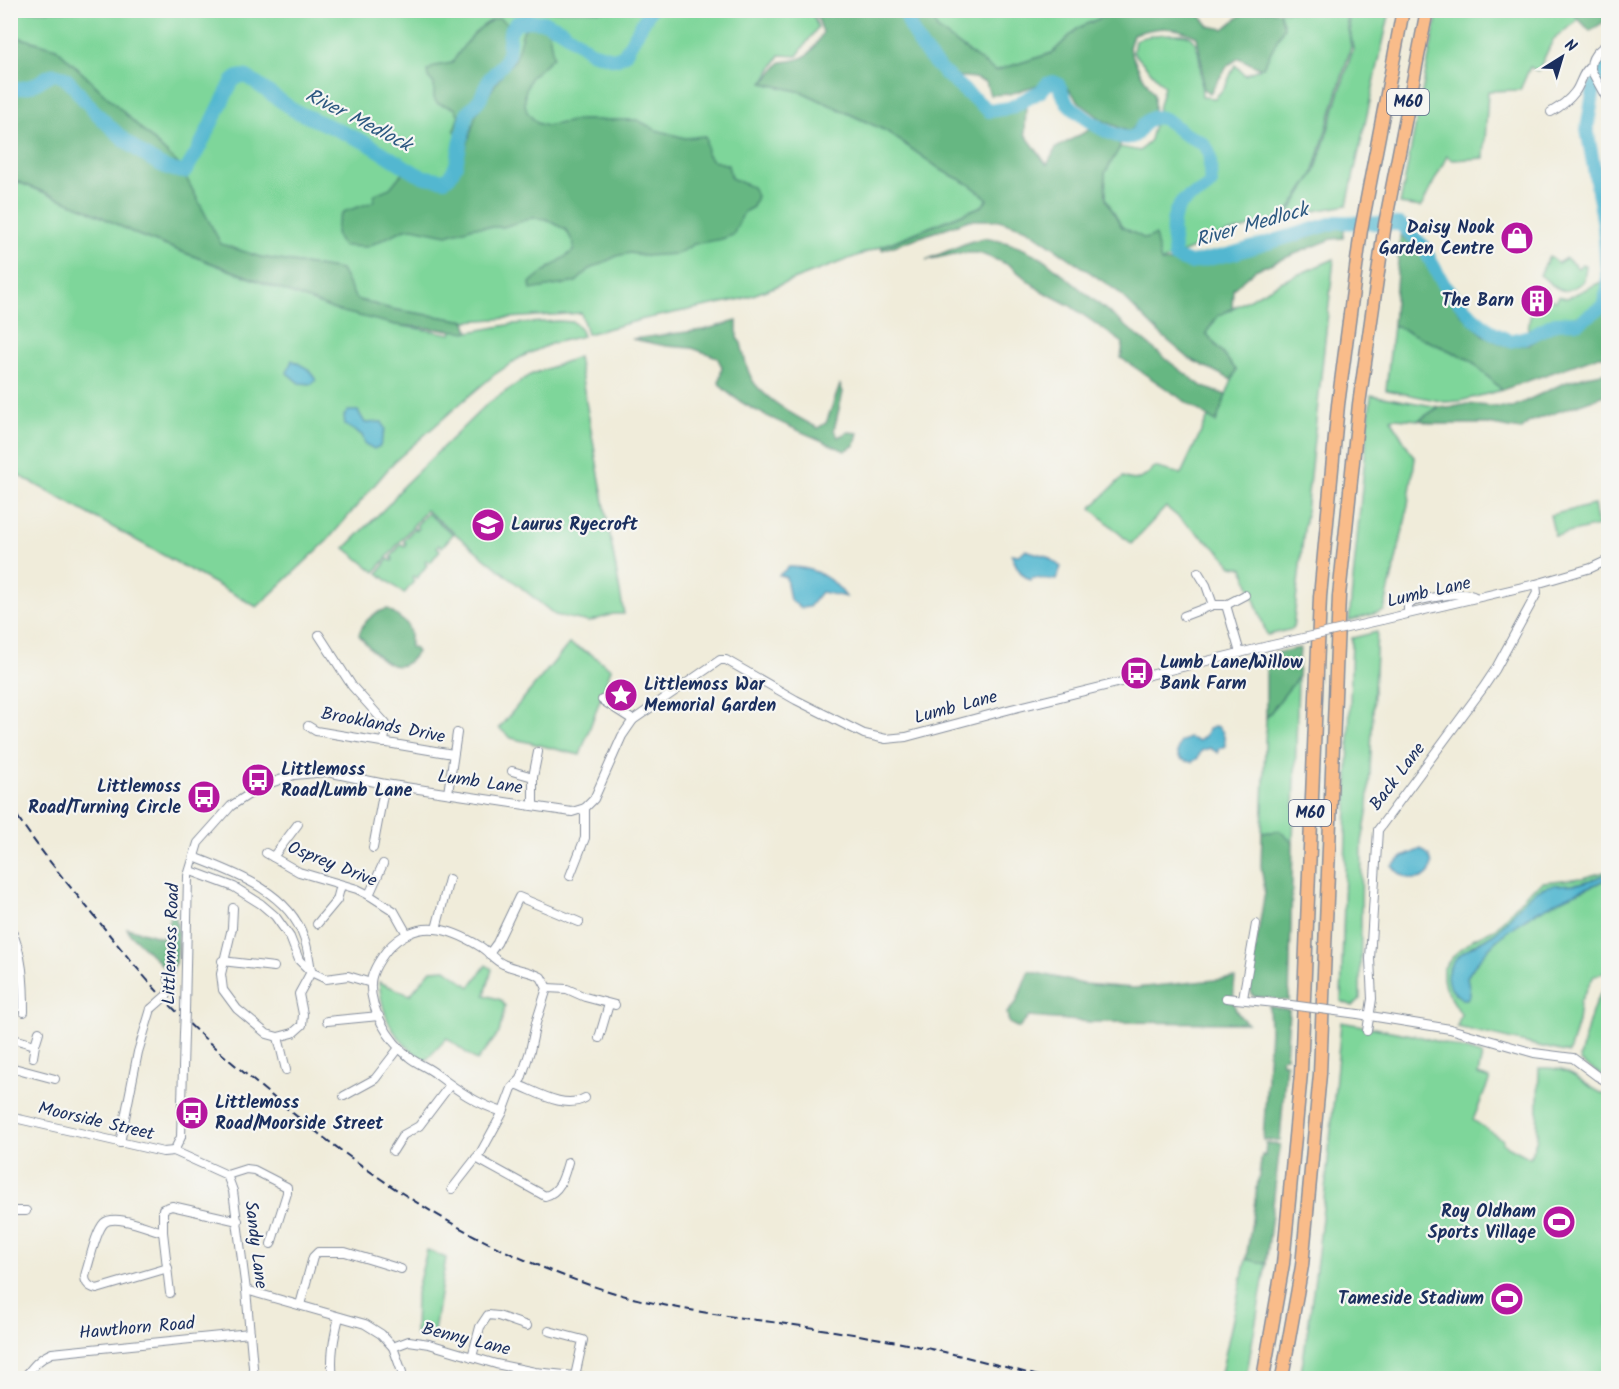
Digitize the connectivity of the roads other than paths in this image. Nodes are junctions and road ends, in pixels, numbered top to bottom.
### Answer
1 (1403, 10) edge
2 (1427, 10) edge
3 (1608, 44) edge
4 (1591, 68) junction
5 (1607, 98) edge
6 (1551, 112) dead end
7 (1608, 560) edge
8 (1198, 572) dead end
9 (1536, 584) junction
10 (1245, 595) dead end
11 (1213, 605) junction
12 (1226, 605) junction
13 (1184, 616) dead end
14 (319, 635) dead end
15 (1240, 653) junction
16 (602, 700) dead end
17 (633, 720) junction
18 (308, 726) dead end
19 (457, 733) dead end
20 (384, 743) junction
21 (538, 752) dead end
22 (453, 754) junction
23 (512, 771) dead end
24 (532, 777) junction
25 (386, 784) junction
26 (448, 793) junction
27 (533, 806) junction
28 (585, 808) junction
29 (298, 824) dead end
30 (373, 848) dead end
31 (194, 856) junction
32 (383, 864) dead end
33 (191, 871) junction
34 (570, 876) dead end
35 (449, 879) dead end
36 (341, 885) junction
37 (522, 887) dead end
38 (369, 895) junction
39 (519, 897) junction
40 (233, 908) dead end
41 (579, 922) dead end
42 (317, 924) dead end
43 (1256, 924) dead end
44 (10, 927) edge
45 (436, 929) junction
46 (407, 934) junction
47 (489, 954) junction
48 (222, 961) junction
49 (274, 967) dead end
50 (311, 972) junction
51 (168, 977) dead end
52 (371, 983) junction
53 (547, 988) junction
54 (1226, 998) dead end
55 (1243, 998) junction
56 (24, 1012) dead end
57 (379, 1016) junction
58 (1370, 1016) junction
59 (327, 1021) dead end
60 (1367, 1031) dead end
61 (39, 1032) dead end
62 (278, 1037) junction
63 (10, 1038) edge
64 (599, 1038) dead end
65 (35, 1045) junction
66 (399, 1048) junction
67 (33, 1057) dead end
68 (10, 1067) edge
69 (285, 1070) dead end
70 (55, 1079) dead end
71 (518, 1081) junction
72 (1608, 1082) edge
73 (450, 1085) junction
74 (344, 1096) dead end
75 (585, 1098) dead end
76 (503, 1112) junction
77 (10, 1117) edge
78 (120, 1143) junction
79 (174, 1151) junction
80 (393, 1151) dead end
81 (476, 1158) junction
82 (568, 1162) dead end
83 (227, 1175) junction
84 (452, 1189) dead end
85 (10, 1211) edge
86 (26, 1211) dead end
87 (238, 1221) junction
88 (163, 1232) junction
89 (271, 1244) dead end
90 (168, 1268) junction
91 (401, 1269) dead end
92 (246, 1290) junction
93 (170, 1293) dead end
94 (300, 1305) junction
95 (339, 1317) junction
96 (527, 1326) dead end
97 (549, 1331) dead end
98 (250, 1333) junction
99 (590, 1333) dead end
100 (583, 1340) junction
101 (393, 1347) junction
102 (472, 1357) junction
103 (575, 1376) junction
104 (585, 1377) edge
105 (24, 1378) edge
106 (254, 1378) edge
107 (333, 1378) edge
108 (401, 1378) edge
109 (1263, 1378) edge
110 (1282, 1378) edge

1 - 109 highway, M60
2 - 110 highway, M60
3 - 4 street
4 - 5 street
4 - 6 street
7 - 9 street, Lumb Lane
8 - 11 street
9 - 15 street, Lumb Lane, bridge
9 - 58 street, Back Lane
10 - 12 street
11 - 12 street
11 - 13 street
12 - 15 street
14 - 20 street
15 - 17 street, Lumb Lane
16 - 17 street
17 - 28 street, Lumb Lane
18 - 20 street, Brooklands Drive
19 - 22 street
20 - 22 street, Brooklands Drive
21 - 24 street
22 - 26 street
23 - 24 street
24 - 27 street
25 - 26 street, Lumb Lane
25 - 30 street
25 - 31 street, Littlemoss Road
26 - 27 street, Lumb Lane
27 - 28 street, Lumb Lane
28 - 34 street
29 - 36 street, Osprey Drive
31 - 33 street, Littlemoss Road
31 - 50 street
32 - 38 street
33 - 50 street
33 - 79 street, Littlemoss Road, bridge
35 - 45 street
36 - 38 street, Osprey Drive
36 - 42 street
37 - 39 street
38 - 46 street, Osprey Drive
39 - 41 street
39 - 47 street
40 - 48 street
43 - 55 street
44 - 56 street
45 - 46 street
45 - 47 street
46 - 52 street
47 - 53 street
48 - 49 street
48 - 62 street
50 - 52 street
50 - 62 street
51 - 78 street, bridge
52 - 57 street
53 - 64 street
53 - 71 street
54 - 55 street
55 - 58 street, bridge
57 - 59 street
57 - 66 street
58 - 60 street, Back Lane
58 - 72 street
61 - 65 street
62 - 69 street
63 - 65 street
65 - 67 street
66 - 73 street
66 - 74 street
68 - 70 street
71 - 75 street
71 - 76 street
73 - 76 street
73 - 80 street
76 - 81 street
77 - 78 street, Moorside Street
78 - 79 street, Moorside Street
79 - 83 street
81 - 82 street
81 - 84 street
83 - 87 street, Sandy Lane
83 - 89 street
85 - 86 street
87 - 88 street
87 - 92 street, Sandy Lane
88 - 90 street
88 - 90 street
90 - 93 street
91 - 94 street
92 - 94 street
92 - 98 street, Sandy Lane
94 - 95 street
95 - 101 street
95 - 107 street
96 - 102 street
97 - 100 street
98 - 105 street, Hawthorn Road
98 - 106 street, Sandy Lane
99 - 100 street
100 - 103 street
101 - 102 street, Benny Lane
101 - 108 street
102 - 103 street, Benny Lane
103 - 104 street, Benny Lane

